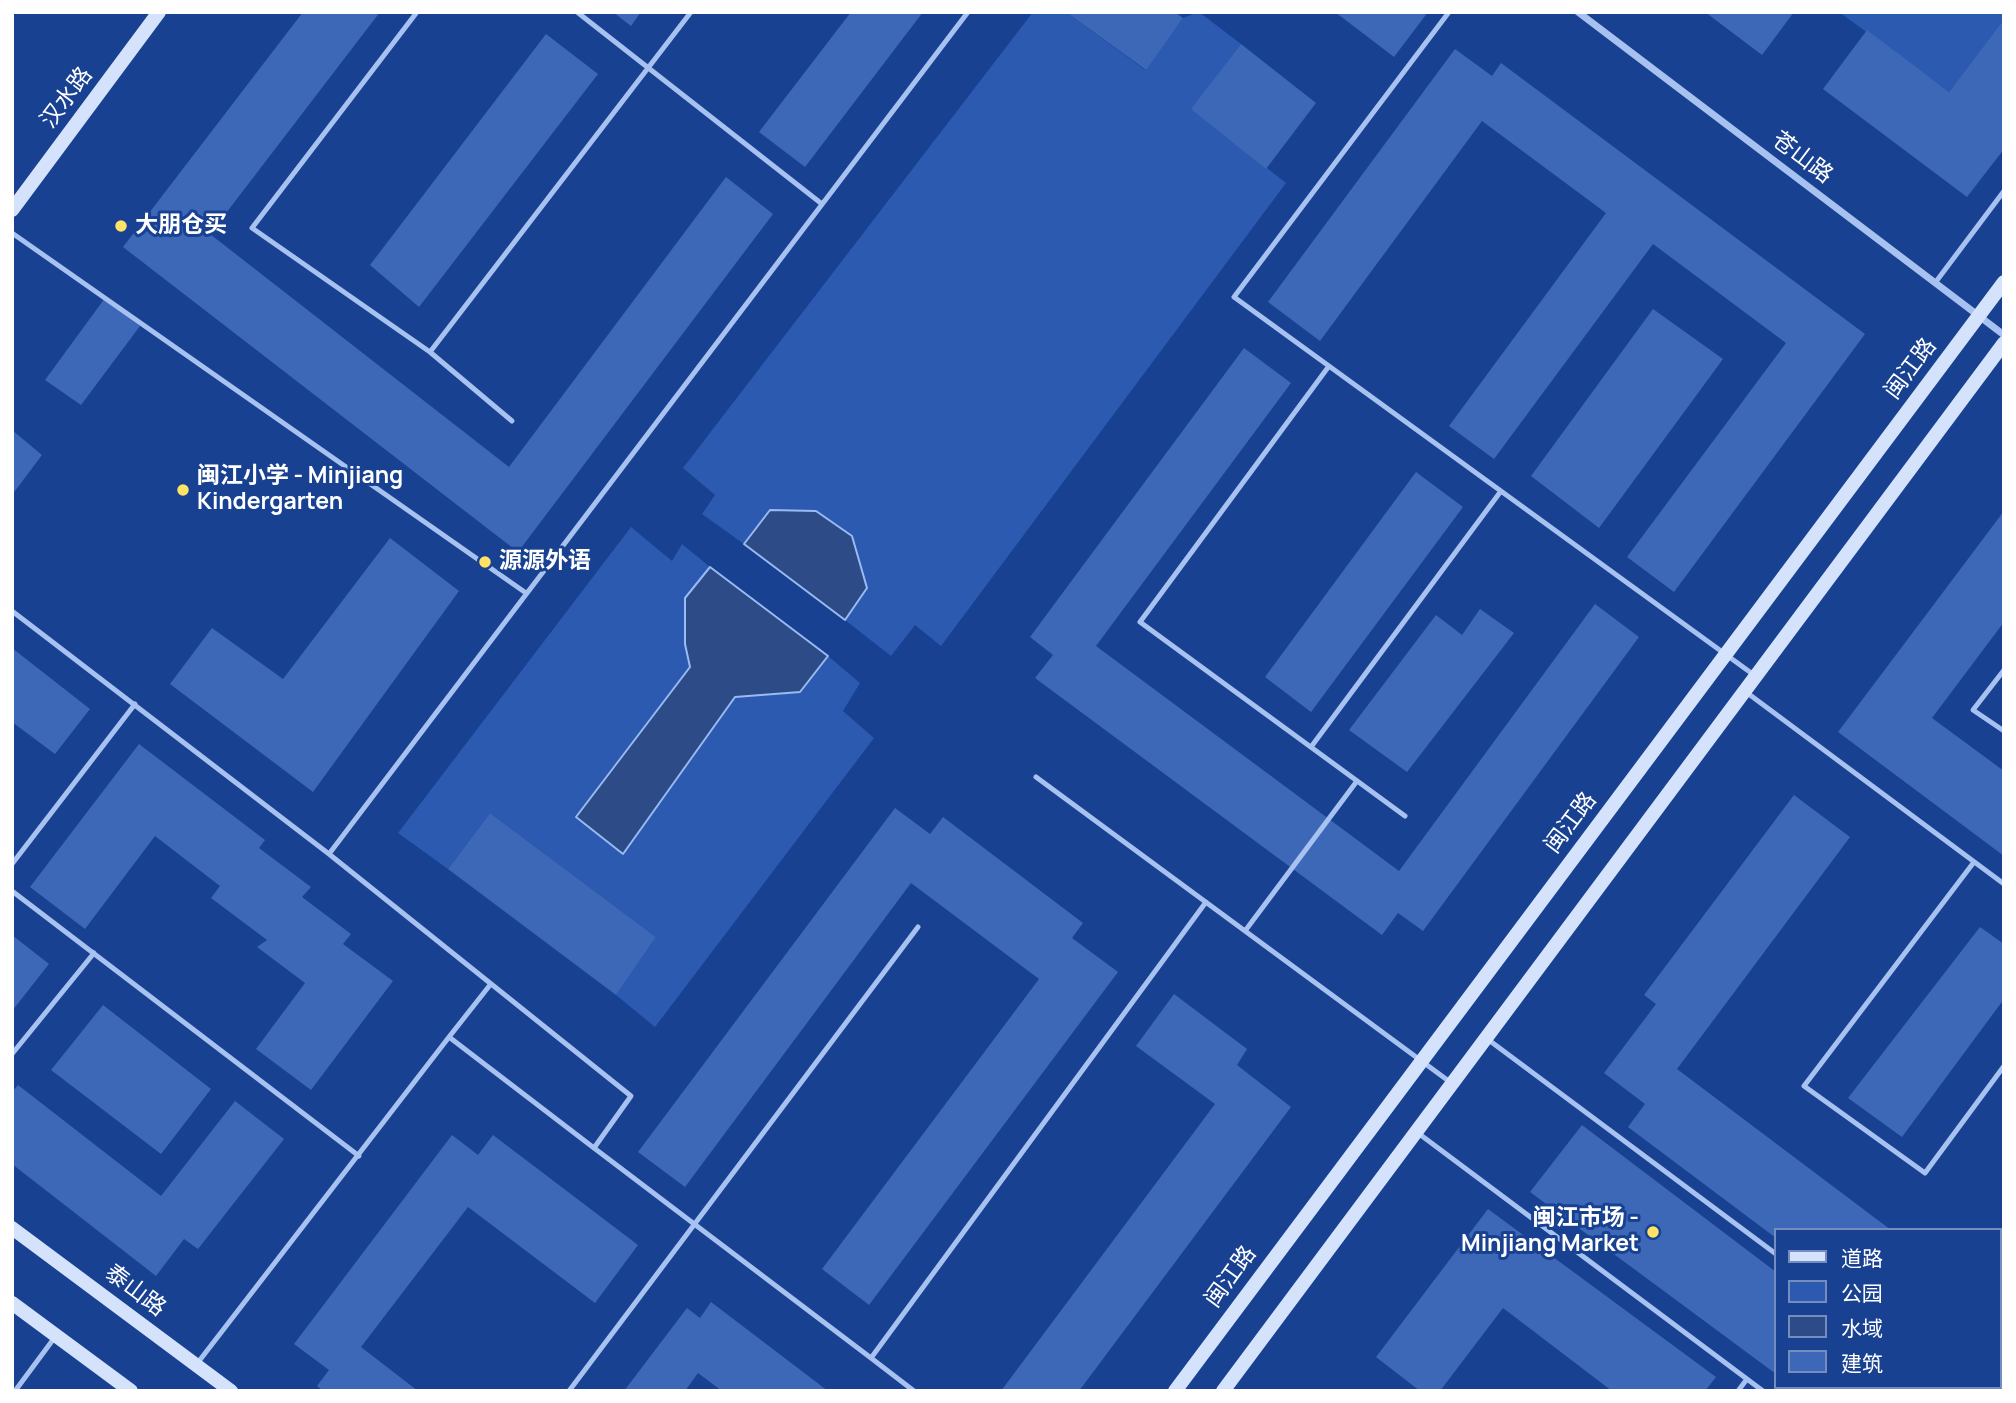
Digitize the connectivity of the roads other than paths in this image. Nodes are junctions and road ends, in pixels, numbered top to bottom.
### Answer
1 (159, 12) edge
2 (417, 12) edge
3 (577, 12) edge
4 (691, 12) edge
5 (968, 12) edge
6 (1448, 12) edge
7 (1578, 12) edge
8 (649, 68) junction
9 (2004, 191) edge
10 (822, 204) junction
11 (12, 210) edge
12 (12, 233) edge
13 (2004, 282) edge
14 (1935, 283) junction
15 (1979, 316) junction
16 (2004, 335) edge
17 (2004, 344) edge
18 (430, 352) junction
19 (1329, 366) junction
20 (512, 421) dead end
21 (1501, 491) junction
22 (526, 593) junction
23 (12, 611) edge
24 (1725, 654) junction
25 (2004, 670) edge
26 (1756, 677) junction
27 (1746, 692) junction
28 (135, 704) junction
29 (2004, 732) edge
30 (1311, 747) junction
31 (1036, 777) dead end
32 (1357, 781) junction
33 (1405, 816) dead end
34 (329, 854) junction
35 (1974, 862) junction
36 (12, 864) edge
37 (2004, 884) edge
38 (12, 891) edge
39 (1206, 902) junction
40 (918, 927) dead end
41 (1245, 931) junction
42 (94, 953) junction
43 (490, 985) junction
44 (449, 1037) junction
45 (1486, 1038) junction
46 (12, 1055) edge
47 (1421, 1061) junction
48 (2004, 1066) edge
49 (1452, 1084) junction
50 (1417, 1132) junction
51 (594, 1148) junction
52 (359, 1156) junction
53 (694, 1224) junction
54 (12, 1228) edge
55 (1774, 1253) edge
56 (12, 1303) edge
57 (55, 1336) junction
58 (871, 1358) junction
59 (196, 1365) junction
60 (1747, 1379) junction
61 (15, 1391) edge
62 (131, 1391) edge
63 (231, 1391) edge
64 (569, 1391) edge
65 (914, 1391) edge
66 (1175, 1391) edge
67 (1223, 1391) edge
68 (1738, 1391) edge
69 (1763, 1391) edge

1 - 11 main road, 汉水路
2 - 18 lane
3 - 8 lane
4 - 8 lane
5 - 10 lane
6 - 19 lane
7 - 14 street, 苍山路
8 - 10 lane
8 - 18 lane
9 - 14 lane
10 - 22 lane
12 - 22 lane
13 - 15 main road, 闽江路
14 - 15 street, 苍山路
15 - 16 street, 苍山路
15 - 24 main road, 闽江路
17 - 26 main road
18 - 20 lane
19 - 21 lane
19 - 30 lane
21 - 24 lane
21 - 30 lane
22 - 34 lane
23 - 28 lane
24 - 26 lane
24 - 47 main road, 闽江路
25 - 29 lane
26 - 27 main road
27 - 35 lane
27 - 45 main road
28 - 34 lane
28 - 36 lane
30 - 32 lane
31 - 39 lane
32 - 33 lane
32 - 41 lane
34 - 43 lane
35 - 37 lane
35 - 48 lane
38 - 42 lane
39 - 41 lane
39 - 58 lane
40 - 53 lane
41 - 47 lane
42 - 46 lane
42 - 52 lane
43 - 44 lane
43 - 51 lane
44 - 51 lane
44 - 52 lane
45 - 49 main road
45 - 55 lane
47 - 49 lane
47 - 66 main road, 闽江路
49 - 50 main road
50 - 60 lane
50 - 67 main road
51 - 53 lane
52 - 59 lane
53 - 58 lane
53 - 64 lane
54 - 59 main road, 泰山路
56 - 57 main road
57 - 61 lane
57 - 62 main road
58 - 65 lane
59 - 63 main road, 泰山路
60 - 68 lane
60 - 69 lane

